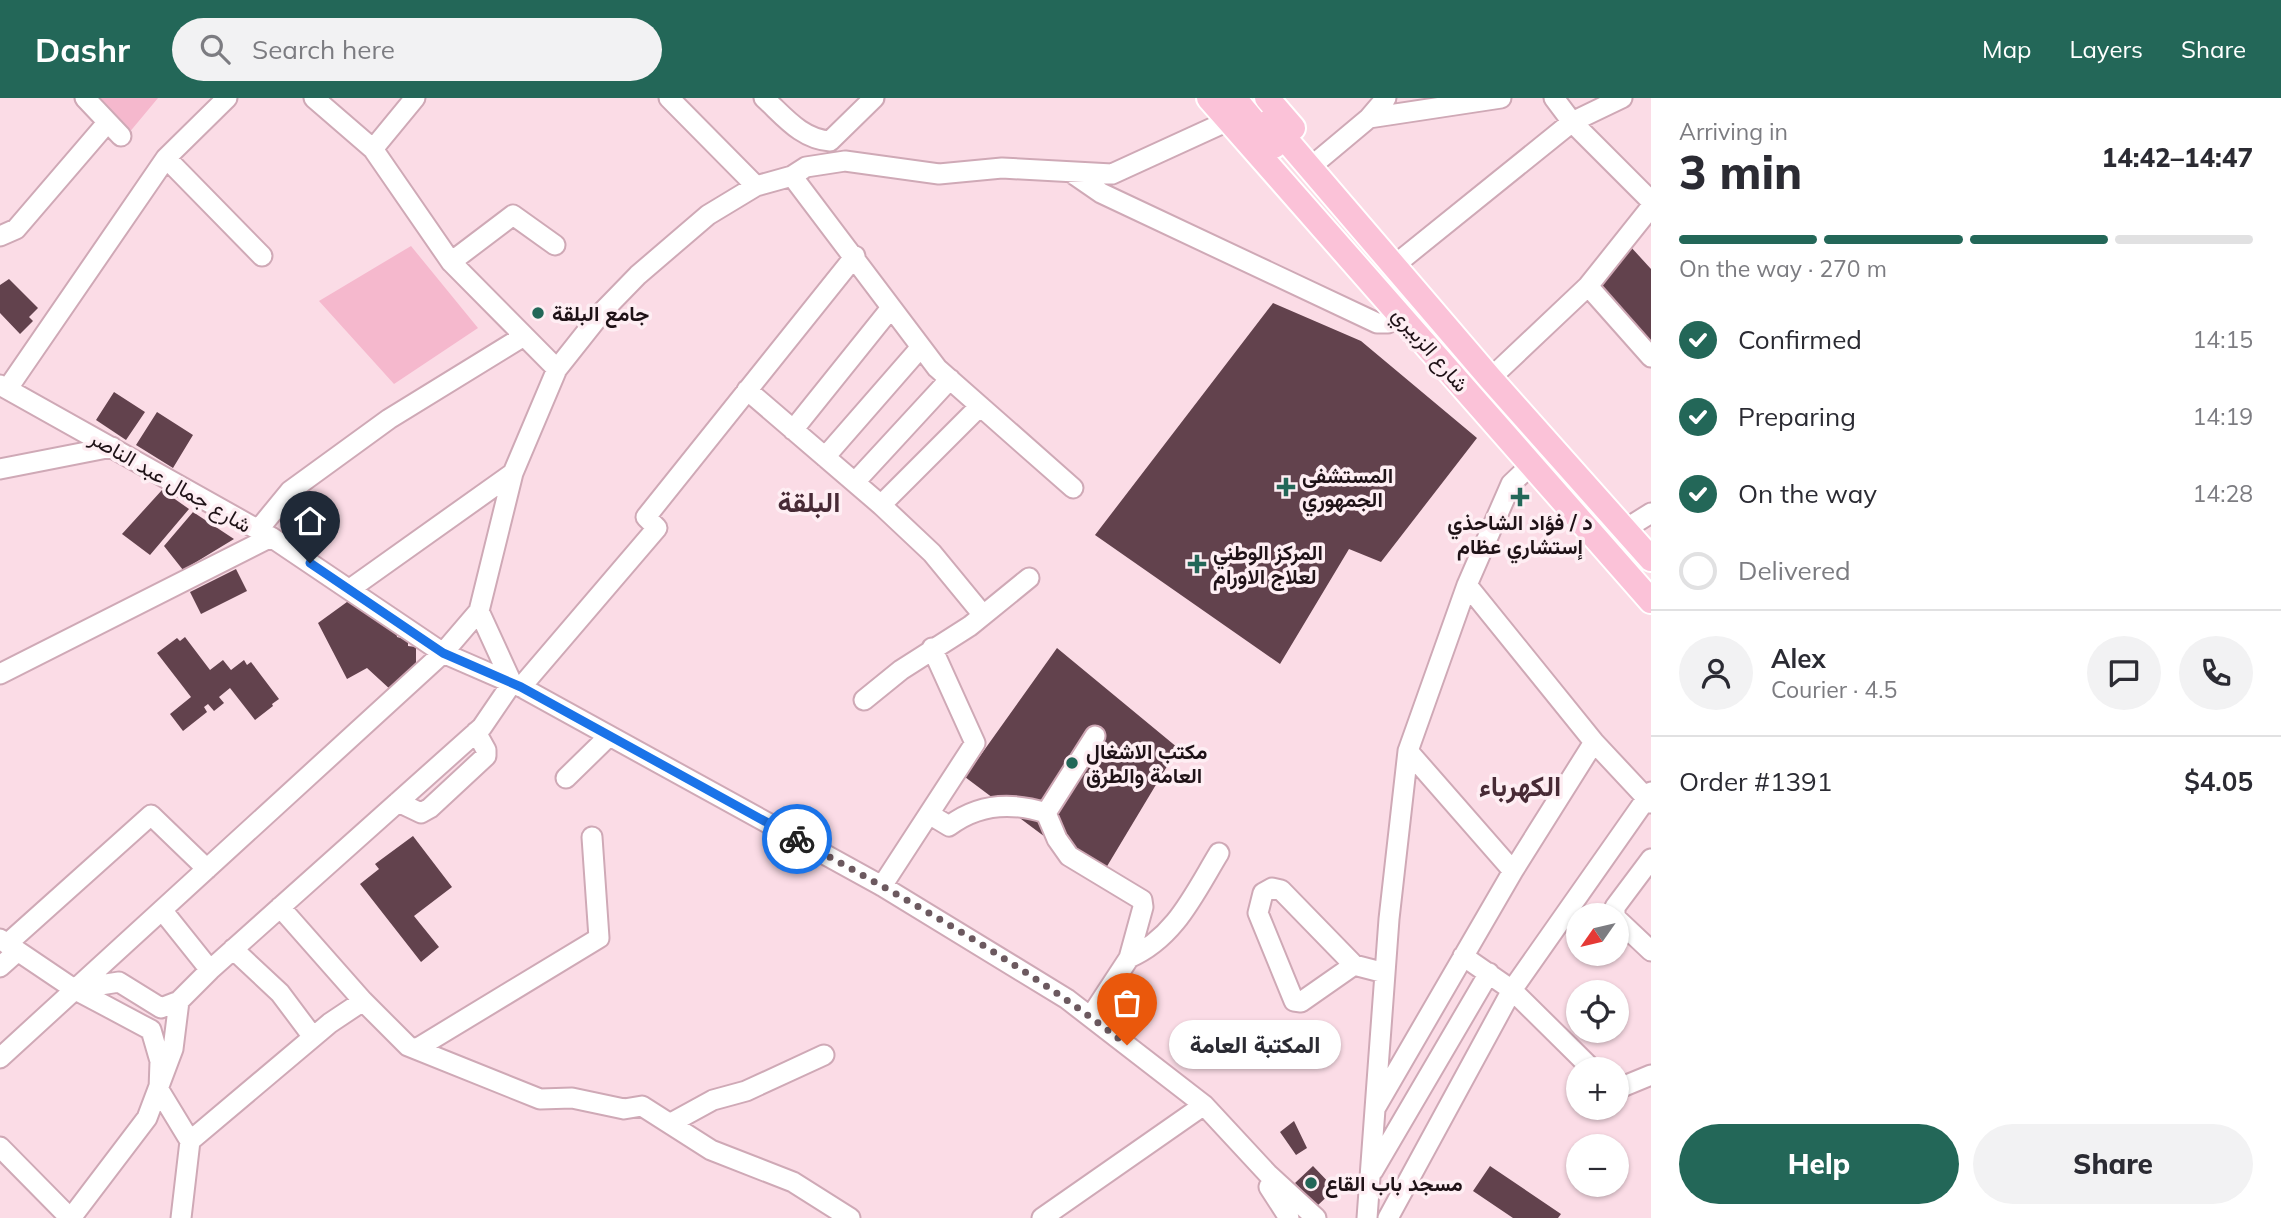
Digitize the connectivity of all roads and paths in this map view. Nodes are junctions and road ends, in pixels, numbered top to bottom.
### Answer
1 (85, 98) edge
2 (227, 98) edge
3 (314, 98) edge
4 (415, 98) edge
5 (669, 98) edge
6 (764, 98) edge
7 (874, 98) edge
8 (1209, 98) edge
9 (1251, 98) edge
10 (1267, 98) edge
11 (1386, 98) edge
12 (1501, 98) edge
13 (1555, 98) edge
14 (1622, 98) edge
15 (1232, 109) edge
16 (1369, 118) junction
17 (1572, 122) junction
18 (797, 129) junction
19 (373, 149) junction
20 (166, 158) junction
21 (1320, 159) junction
22 (799, 171) junction
23 (1071, 172) junction
24 (756, 186) junction
25 (1651, 201) edge
26 (1651, 207) edge
27 (0, 236) edge
28 (555, 245) dead end
29 (262, 256) dead end
30 (855, 256) junction
31 (452, 262) junction
32 (1397, 263) junction
33 (1588, 286) junction
34 (891, 308) junction
35 (1406, 312) junction
36 (524, 336) junction
37 (921, 347) junction
38 (1651, 357) edge
39 (557, 369) junction
40 (1497, 372) junction
41 (950, 379) junction
42 (4, 387) edge
43 (747, 390) junction
44 (980, 406) junction
45 (793, 430) junction
46 (113, 447) junction
47 (825, 457) junction
48 (1532, 464) junction
49 (0, 469) edge
50 (513, 473) junction
51 (855, 482) junction
52 (1073, 488) dead end
53 (881, 505) junction
54 (1646, 526) edge
55 (264, 534) junction
56 (1651, 559) edge
57 (1030, 578) dead end
58 (1651, 580) edge
59 (1467, 586) junction
60 (350, 589) junction
61 (1651, 601) edge
62 (479, 611) junction
63 (983, 615) junction
64 (932, 648) junction
65 (443, 653) junction
66 (0, 674) edge
67 (516, 685) junction
68 (864, 700) dead end
69 (609, 736) junction
70 (1095, 736) dead end
71 (1594, 742) junction
72 (1408, 751) junction
73 (566, 778) dead end
74 (1649, 798) edge
75 (1046, 813) junction
76 (929, 814) junction
77 (592, 838) dead end
78 (1219, 853) dead end
79 (1651, 859) edge
80 (207, 869) junction
81 (1513, 871) junction
82 (882, 886) junction
83 (1618, 903) edge
84 (280, 907) junction
85 (162, 910) junction
86 (1629, 930) edge
87 (8, 944) edge
88 (233, 949) junction
89 (1651, 951) edge
90 (1463, 956) junction
91 (1129, 958) junction
92 (1354, 965) junction
93 (0, 967) edge
94 (210, 970) junction
95 (1385, 973) junction
96 (1489, 973) junction
97 (74, 989) junction
98 (1512, 989) junction
99 (180, 1001) junction
100 (363, 1001) junction
101 (1091, 1016) junction
102 (313, 1037) junction
103 (415, 1049) junction
104 (824, 1055) dead end
105 (1580, 1057) edge
106 (0, 1058) edge
107 (1651, 1075) edge
108 (1629, 1084) edge
109 (159, 1090) junction
110 (1204, 1105) junction
111 (1374, 1111) junction
112 (670, 1123) junction
113 (190, 1141) junction
114 (0, 1147) edge
115 (1246, 1150) junction
116 (1372, 1173) junction
117 (71, 1218) edge
118 (181, 1218) edge
119 (850, 1218) edge
120 (1042, 1218) edge
121 (1289, 1218) edge
122 (1315, 1218) edge
123 (1367, 1218) edge
124 (1388, 1218) edge

1 - 27 street
2 - 20 street
3 - 19 street
4 - 19 street
5 - 24 street
6 - 18 street
7 - 18 street
8 - 15 main road, شارع الزبيري
9 - 32 main road, شارع الزبيري
10 - 21 main road, شارع الزبيري
11 - 16 street
12 - 16 street
13 - 17 street
14 - 17 street
15 - 23 street
15 - 35 main road, شارع الزبيري
16 - 21 street
17 - 25 street
17 - 32 street
18 - 22 street
19 - 31 street
20 - 29 street
20 - 42 street
21 - 32 main road, شارع الزبيري
22 - 23 street
22 - 24 street
22 - 30 street
23 - 35 street
24 - 39 street
26 - 33 street
28 - 31 street
30 - 34 street
30 - 43 street
31 - 36 street
32 - 40 main road, شارع الزبيري
32 - 56 main road, شارع الزبيري
33 - 38 street
33 - 40 street
34 - 37 street
34 - 45 street
35 - 48 main road, شارع الزبيري
35 - 58 main road, شارع الزبيري
36 - 39 street
36 - 55 street
37 - 41 street
37 - 47 street
39 - 50 street
40 - 54 main road, شارع الزبيري
41 - 44 street
41 - 51 street
42 - 46 street, شارع جمال عبد الناصر
43 - 45 street
43 - 67 street
44 - 52 street
44 - 53 street
45 - 47 street
46 - 49 street
46 - 55 street, شارع جمال عبد الناصر
47 - 51 street
48 - 59 street
48 - 61 main road, شارع الزبيري
50 - 60 street
50 - 62 street
51 - 53 street
53 - 63 street
55 - 60 street, شارع جمال عبد الناصر
55 - 66 street
57 - 63 street
59 - 71 street
59 - 72 street
60 - 65 street, شارع جمال عبد الناصر
62 - 65 street
62 - 67 street
63 - 64 street
64 - 68 street
64 - 76 street
65 - 67 street, شارع جمال عبد الناصر
65 - 80 street
67 - 69 street, شارع جمال عبد الناصر
67 - 84 street
69 - 73 street
69 - 82 street, شارع جمال عبد الناصر
70 - 75 street
71 - 74 street
71 - 81 street
72 - 81 street
72 - 95 street
74 - 98 street
75 - 76 street
75 - 91 street
76 - 82 street
77 - 103 street
78 - 91 street
79 - 83 street
80 - 85 street
80 - 87 street
81 - 90 street
82 - 101 street, شارع جمال عبد الناصر
84 - 88 street
84 - 100 street
85 - 94 street
85 - 97 street
86 - 89 street
87 - 93 street
87 - 97 street
88 - 94 street
88 - 102 street
90 - 96 street
90 - 111 street
91 - 101 street
92 - 92 street
92 - 95 street
94 - 99 street
95 - 111 street
96 - 98 street
96 - 116 street
97 - 99 street
97 - 106 street
97 - 109 street
98 - 105 street
98 - 124 street
99 - 109 street
100 - 102 street
100 - 103 street
101 - 110 street, شارع جمال عبد الناصر
102 - 113 street
103 - 112 street
104 - 112 street
107 - 108 street
109 - 113 street
109 - 117 street
110 - 115 street, شارع جمال عبد الناصر
110 - 120 street
111 - 116 street
112 - 119 street
113 - 118 street
114 - 117 street
115 - 121 street
115 - 122 street
116 - 123 street

